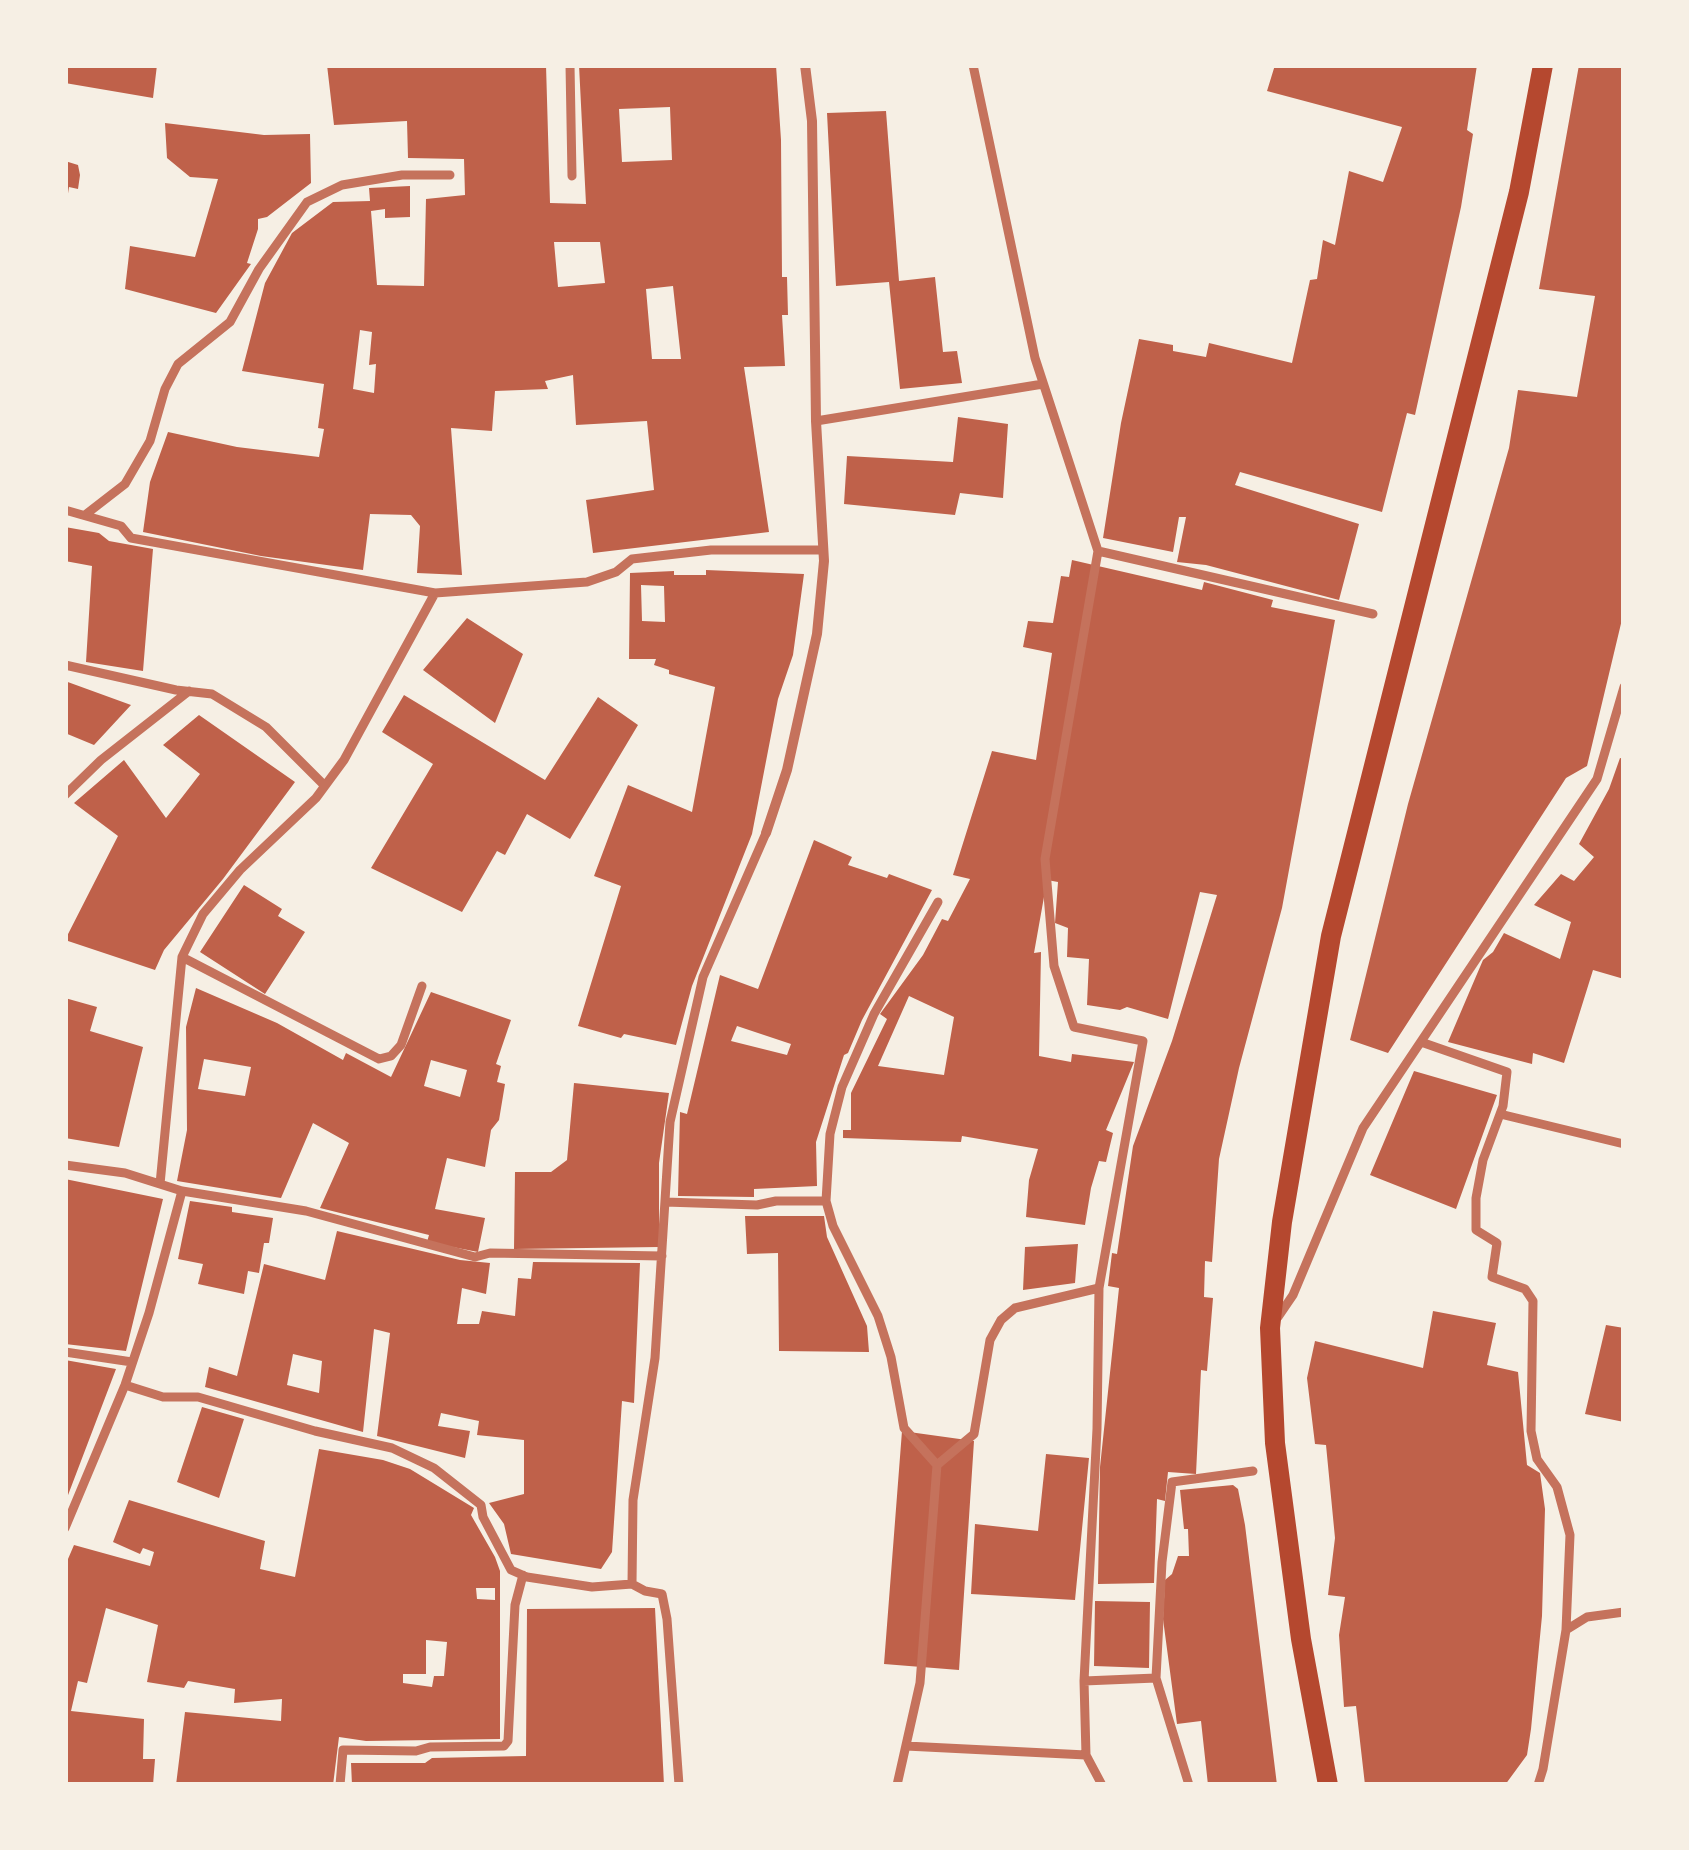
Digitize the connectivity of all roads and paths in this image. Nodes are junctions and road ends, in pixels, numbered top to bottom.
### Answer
1 (570, 65) edge
2 (805, 65) edge
3 (972, 65) edge
4 (1543, 65) edge
5 (450, 175) dead end
6 (572, 176) dead end
7 (1043, 384) junction
8 (816, 421) junction
9 (65, 510) edge
10 (85, 515) junction
11 (822, 550) junction
12 (1098, 552) junction
13 (435, 592) junction
14 (1373, 614) dead end
15 (65, 666) edge
16 (1624, 687) edge
17 (189, 692) junction
18 (324, 786) junction
19 (65, 795) edge
20 (766, 833) joint
21 (938, 902) dead end
22 (182, 957) junction
23 (422, 986) dead end
24 (1421, 1042) junction
25 (1500, 1114) junction
26 (1624, 1144) edge
27 (65, 1164) edge
28 (160, 1184) junction
29 (182, 1190) junction
30 (826, 1201) junction
31 (665, 1202) junction
32 (662, 1256) junction
33 (1099, 1288) junction
34 (1270, 1328) junction
35 (65, 1352) edge
36 (132, 1362) junction
37 (125, 1385) junction
38 (937, 1465) junction
39 (1254, 1471) dead end
40 (65, 1528) edge
41 (523, 1575) junction
42 (632, 1584) junction
43 (1624, 1612) edge
44 (1566, 1630) junction
45 (1156, 1678) junction
46 (1084, 1681) junction
47 (906, 1746) junction
48 (1086, 1754) junction
49 (340, 1785) edge
50 (679, 1785) edge
51 (897, 1785) edge
52 (1102, 1785) edge
53 (1189, 1785) edge
54 (1328, 1785) edge
55 (1538, 1785) edge

1 - 6 street
2 - 8 street
3 - 7 street
4 - 34 main road
5 - 10 street
7 - 8 street
7 - 12 street
8 - 11 street
9 - 10 street
10 - 13 street
11 - 13 street
11 - 20 street
12 - 14 street
12 - 33 street
13 - 18 street
15 - 17 street
16 - 24 street
17 - 18 street
17 - 19 street
18 - 22 street
20 - 31 street
21 - 30 street
22 - 23 street
22 - 28 street
24 - 25 street
24 - 34 street
25 - 26 street
25 - 44 street
27 - 28 street
28 - 29 street
29 - 32 street
29 - 36 street
30 - 31 street
30 - 38 street
31 - 32 street
32 - 42 street
33 - 38 street
33 - 46 street
34 - 54 main road
35 - 36 street
36 - 37 street
37 - 40 street
37 - 41 street
38 - 47 street
39 - 45 street
41 - 42 street
41 - 49 street
42 - 50 street
43 - 44 street
44 - 55 street
45 - 46 street
45 - 53 street
46 - 48 street
47 - 48 street
47 - 51 street
48 - 52 street

